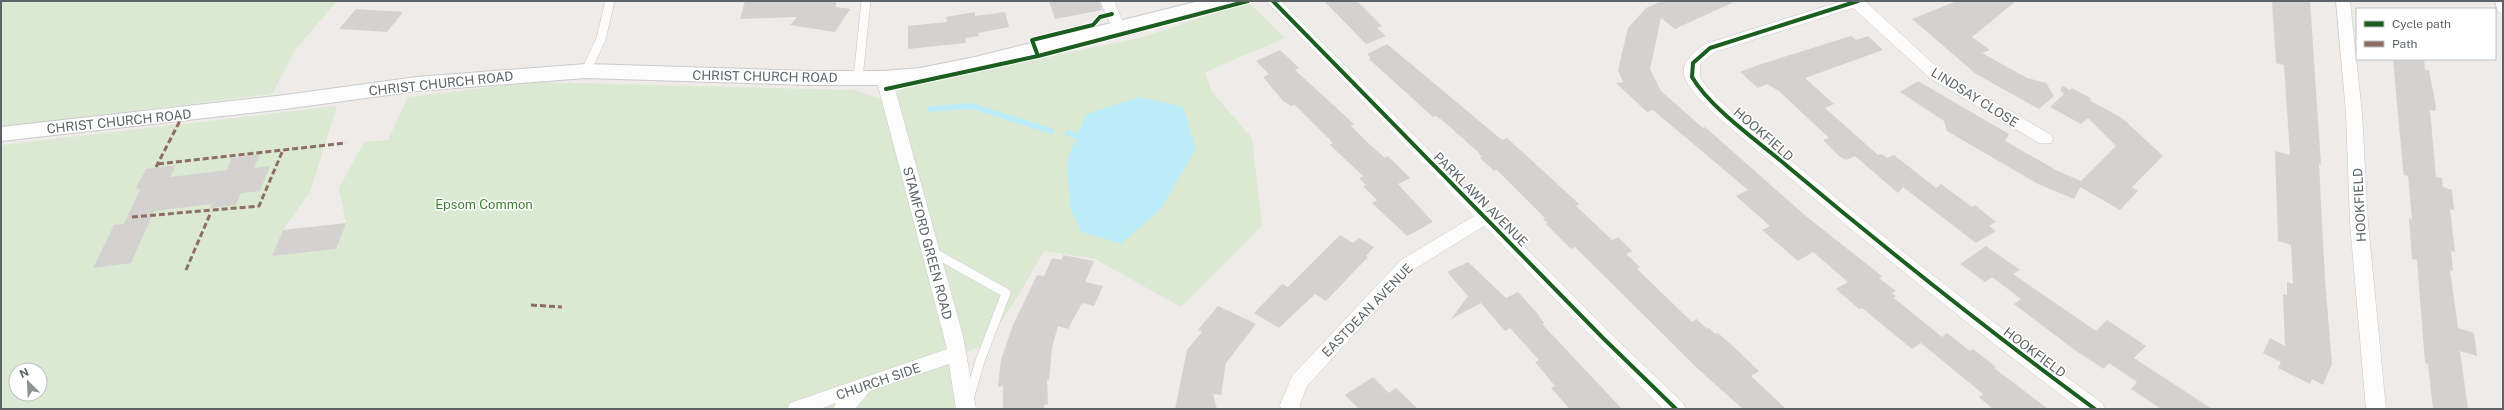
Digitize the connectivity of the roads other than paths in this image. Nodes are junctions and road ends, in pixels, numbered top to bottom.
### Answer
1 (610, 1) edge
2 (866, 1) edge
3 (1107, 1) edge
4 (1219, 1) edge
5 (1273, 1) edge
6 (1857, 1) edge
7 (2343, 1) edge
8 (2502, 1) edge
9 (2503, 9) edge
10 (1118, 27) junction
11 (586, 71) junction
12 (858, 78) junction
13 (884, 78) junction
14 (1, 134) edge
15 (2045, 139) dead end
16 (1486, 217) junction
17 (931, 251) junction
18 (958, 353) junction
19 (864, 386) junction
20 (797, 409) edge
21 (843, 409) edge
22 (966, 409) edge
23 (1291, 409) edge
24 (1676, 409) edge
25 (2095, 409) edge
26 (2376, 409) edge

1 - 11 lane
2 - 12 lane
3 - 10 street
4 - 10 main road, CHRIST CHURCH ROAD
5 - 16 street, PARKLAWN AVENUE
6 - 15 street, LINDSAY CLOSE
6 - 25 street, HOOKFIELD
7 - 26 street, HOOKFIELD
8 - 9 street
10 - 13 main road, CHRIST CHURCH ROAD
11 - 12 main road, CHRIST CHURCH ROAD
11 - 14 main road, CHRIST CHURCH ROAD
12 - 13 main road, CHRIST CHURCH ROAD
13 - 17 street, STAMFORD GREEN ROAD
16 - 23 street, EASTDEAN AVENUE
16 - 24 street, PARKLAWN AVENUE
17 - 18 street, STAMFORD GREEN ROAD
17 - 22 lane
18 - 19 street, CHURCH SIDE
18 - 22 street, STAMFORD GREEN ROAD
19 - 20 street, CHURCH SIDE
19 - 21 street

